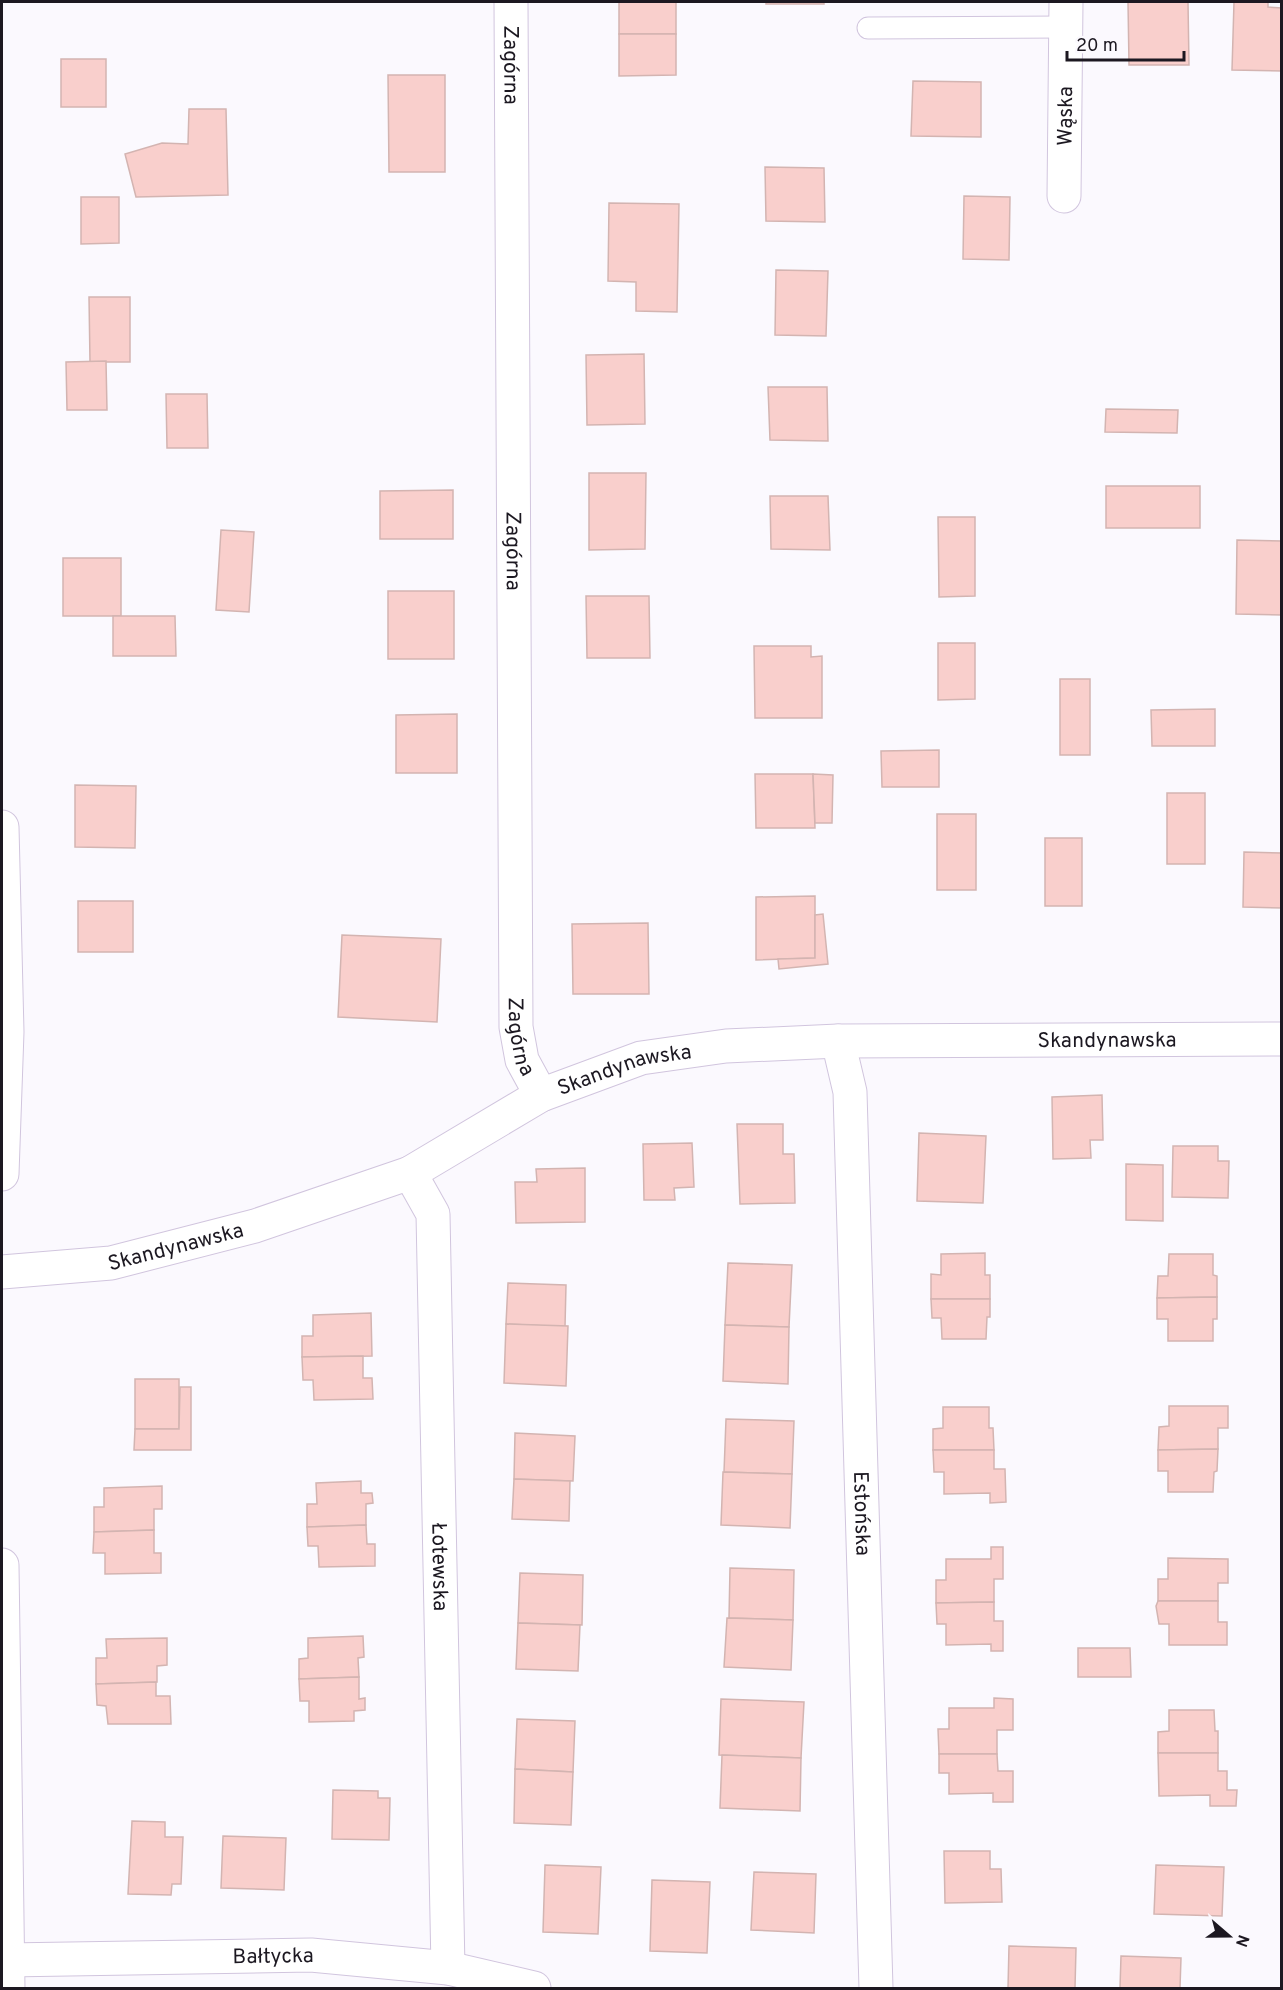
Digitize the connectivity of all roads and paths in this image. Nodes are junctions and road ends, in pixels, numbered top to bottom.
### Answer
1 (511, 2) edge
2 (1066, 14) edge
3 (868, 28) dead end
4 (1064, 196) dead end
5 (2, 827) edge
6 (1281, 1039) edge
7 (838, 1041) junction
8 (541, 1095) junction
9 (410, 1173) junction
10 (2, 1174) edge
11 (2, 1272) edge
12 (2, 1565) edge
13 (448, 1968) junction
14 (7, 1974) edge
15 (534, 1989) edge
16 (876, 1989) edge

1 - 8 street, Zagórna
2 - 3 lane
2 - 4 street, Wąska
5 - 10 street
6 - 7 street, Skandynawska
7 - 8 street, Skandynawska
7 - 16 street, Estońska
8 - 9 street, Skandynawska
9 - 11 street, Skandynawska
9 - 13 street, Łotewska
12 - 14 street
13 - 14 street, Bałtycka
13 - 15 street, Bałtycka

